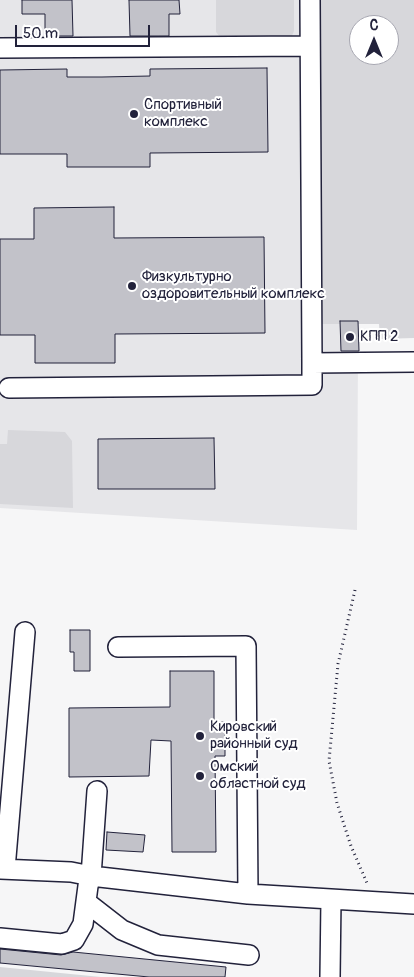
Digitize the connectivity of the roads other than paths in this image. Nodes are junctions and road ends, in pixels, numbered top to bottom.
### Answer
1 (310, 0) edge
2 (310, 46) junction
3 (0, 48) edge
4 (414, 362) edge
5 (312, 363) junction
6 (9, 388) dead end
7 (25, 632) dead end
8 (118, 647) dead end
9 (97, 791) dead end
10 (2, 869) edge
11 (91, 876) junction
12 (248, 894) junction
13 (331, 898) junction
14 (86, 902) junction
15 (414, 904) edge
16 (0, 938) edge
17 (250, 955) dead end
18 (330, 977) edge

1 - 2 lane
2 - 3 lane
2 - 5 lane
4 - 5 lane
5 - 6 lane
7 - 10 lane
8 - 12 lane
9 - 11 lane
10 - 11 lane
11 - 12 lane
11 - 14 lane
12 - 13 lane
13 - 15 lane
13 - 18 lane
14 - 16 lane
14 - 17 lane

